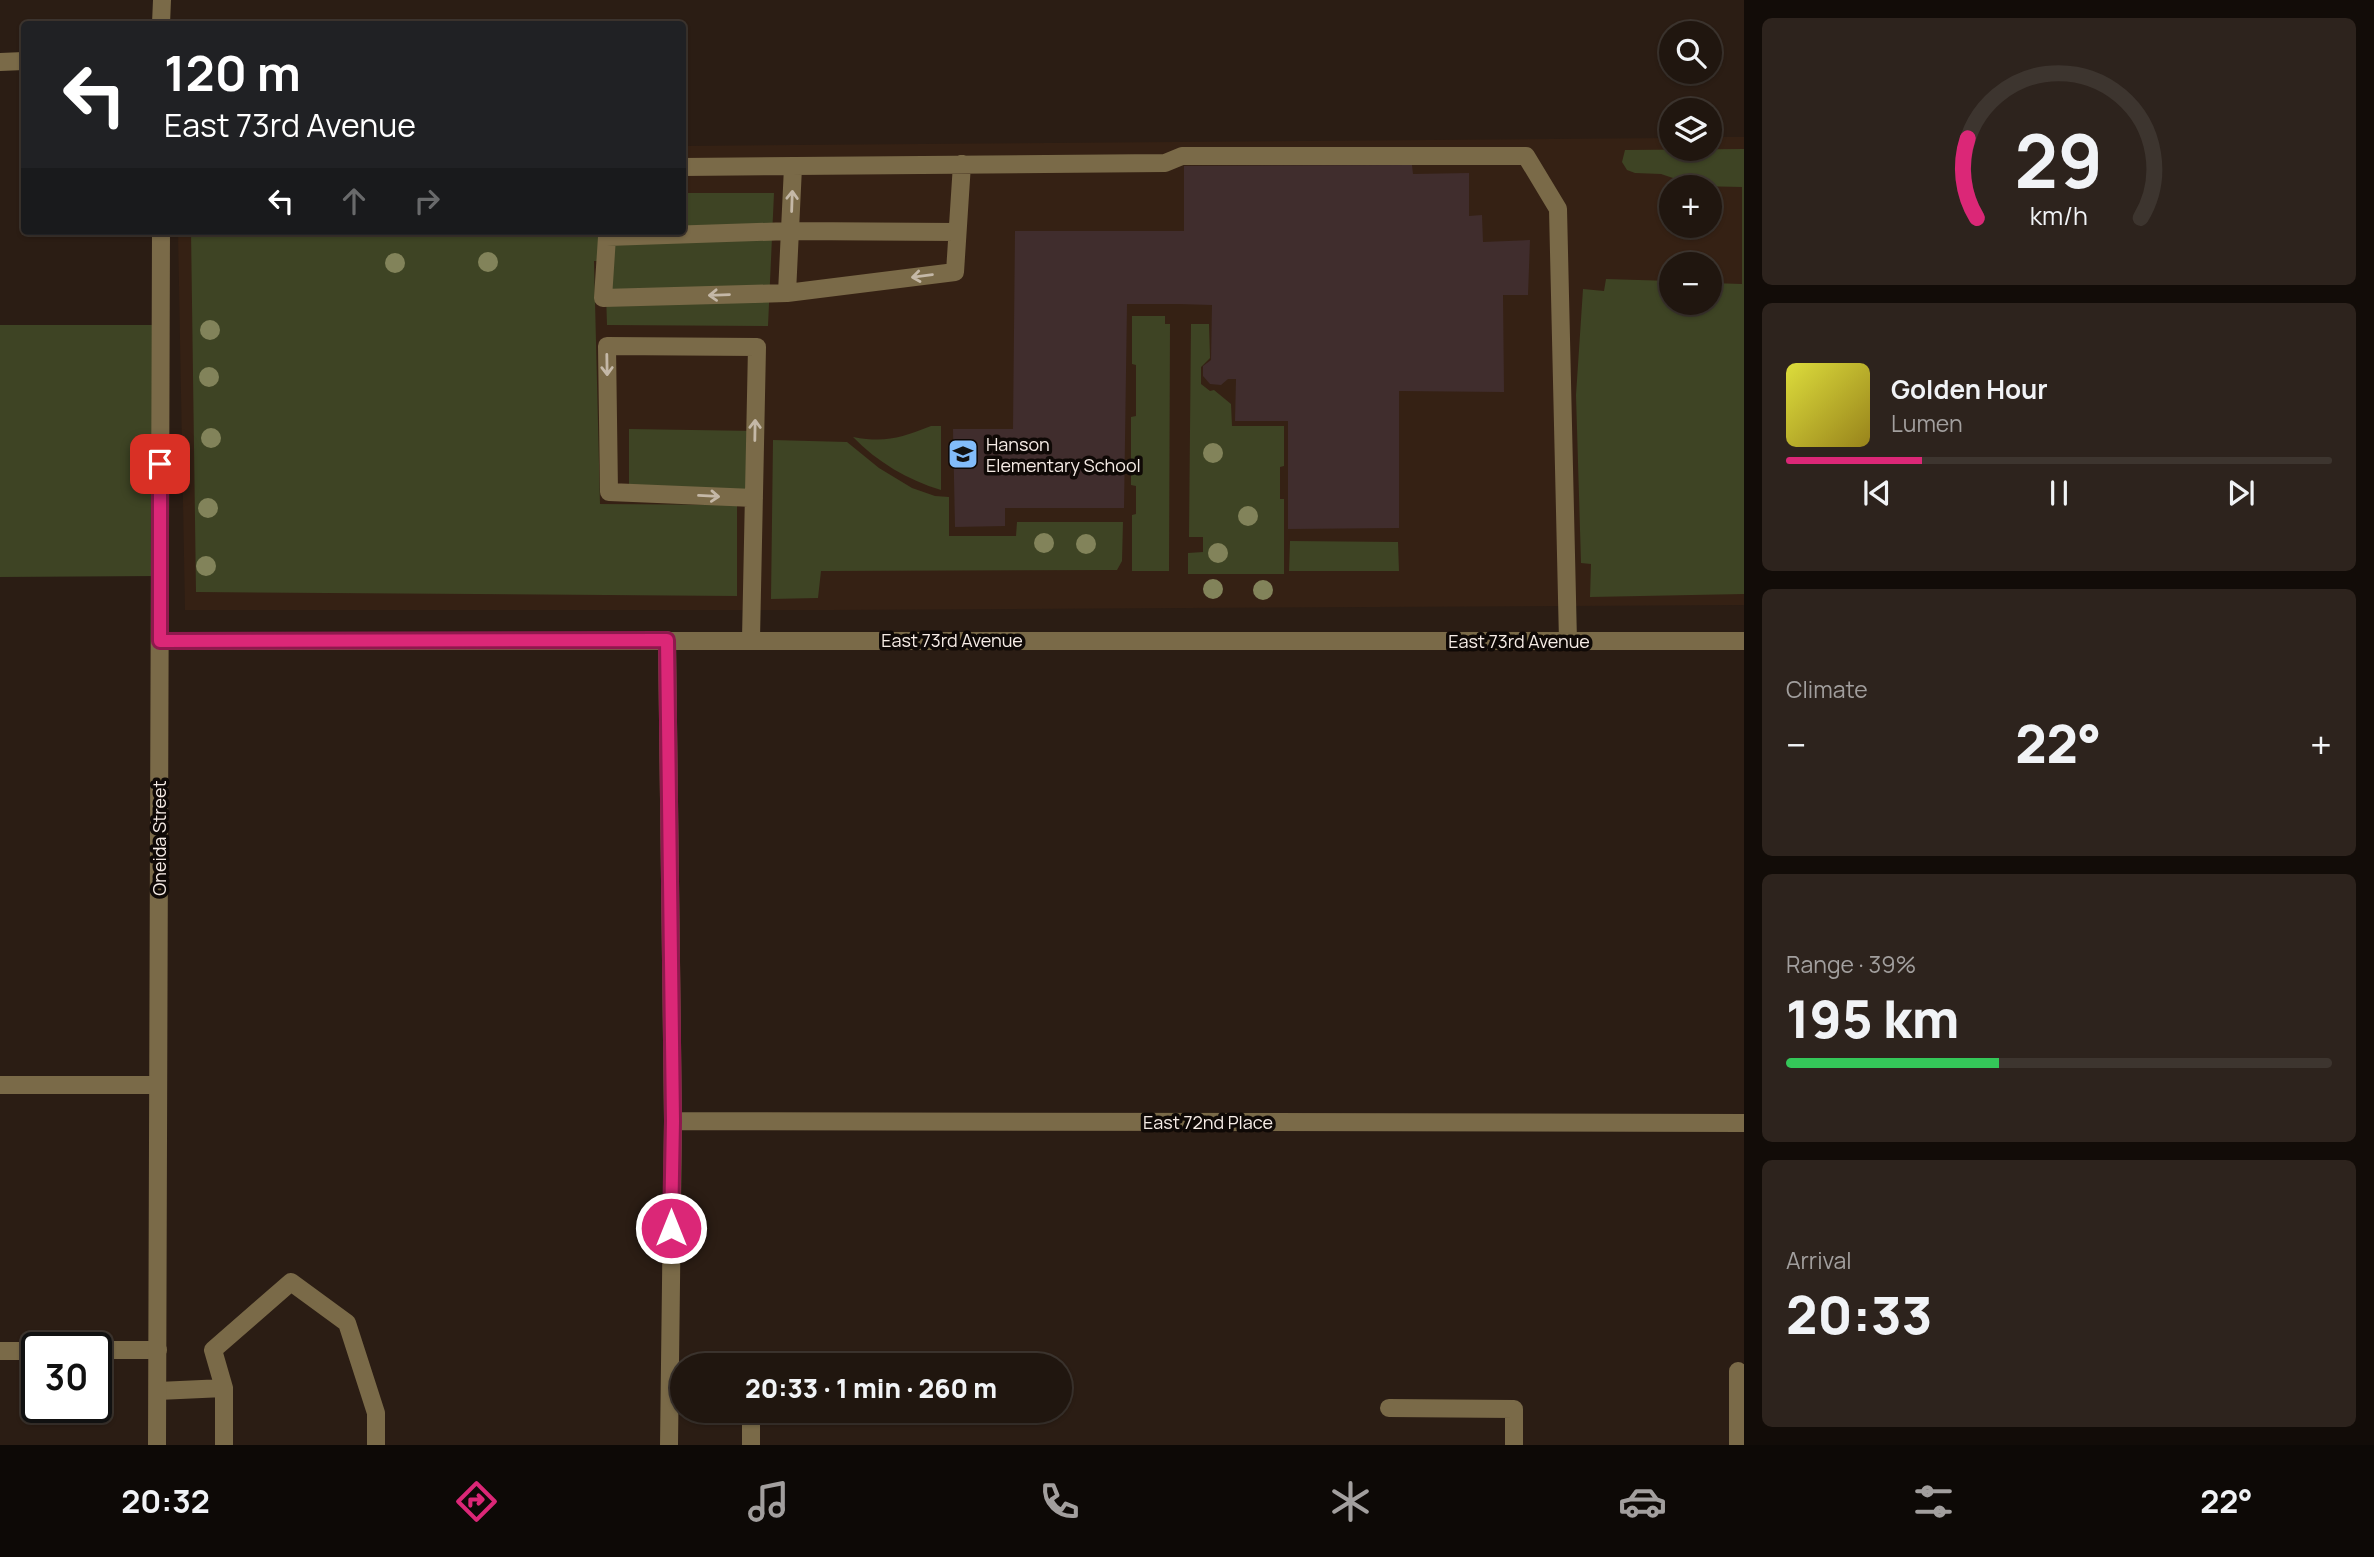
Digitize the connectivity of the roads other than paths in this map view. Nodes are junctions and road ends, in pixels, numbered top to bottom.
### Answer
1 (162, 0) edge
2 (162, 21) edge
3 (21, 61) edge
4 (0, 62) edge
5 (962, 164) junction
6 (686, 167) edge
7 (793, 167) junction
8 (790, 231) junction
9 (957, 232) junction
10 (686, 234) edge
11 (161, 235) edge
12 (668, 235) edge
13 (787, 293) junction
14 (754, 499) junction
15 (751, 639) junction
16 (667, 640) junction
17 (160, 641) junction
18 (1569, 641) junction
19 (1744, 641) edge
20 (0, 1085) edge
21 (158, 1085) junction
22 (673, 1121) junction
23 (1744, 1123) edge
24 (112, 1350) edge
25 (158, 1350) junction
26 (0, 1351) edge
27 (21, 1351) edge
28 (676, 1353) edge
29 (1738, 1371) dead end
30 (224, 1388) junction
31 (158, 1391) junction
32 (1389, 1409) dead end
33 (671, 1423) edge
34 (751, 1423) edge
35 (158, 1445) edge
36 (224, 1445) edge
37 (376, 1445) edge
38 (669, 1445) edge
39 (751, 1445) edge
40 (1514, 1445) edge
41 (1738, 1445) edge

1 - 2 street
3 - 4 street
5 - 7 street
5 - 9 street
5 - 18 street
6 - 7 street
8 -> 7 street
8 - 9 street
10 -> 8 street
8 - 13 street
9 -> 13 street
11 - 17 street, Oneida Street
13 -> 12 street
14 -> 14 street
14 - 15 street
15 - 16 street, East 73rd Avenue
15 - 18 street, East 73rd Avenue
16 - 17 street, East 73rd Avenue
16 - 22 street
17 - 21 street, Oneida Street
18 - 19 street, East 73rd Avenue
20 - 21 street
21 - 25 street, Oneida Street
22 - 23 street, East 72nd Place
22 - 28 street
24 - 25 street
25 - 31 street, Oneida Street
26 - 27 street
29 - 41 street
30 - 31 street
30 - 36 street
30 - 37 street
31 - 35 street, Oneida Street
32 - 40 street
33 - 38 street
34 - 39 street

